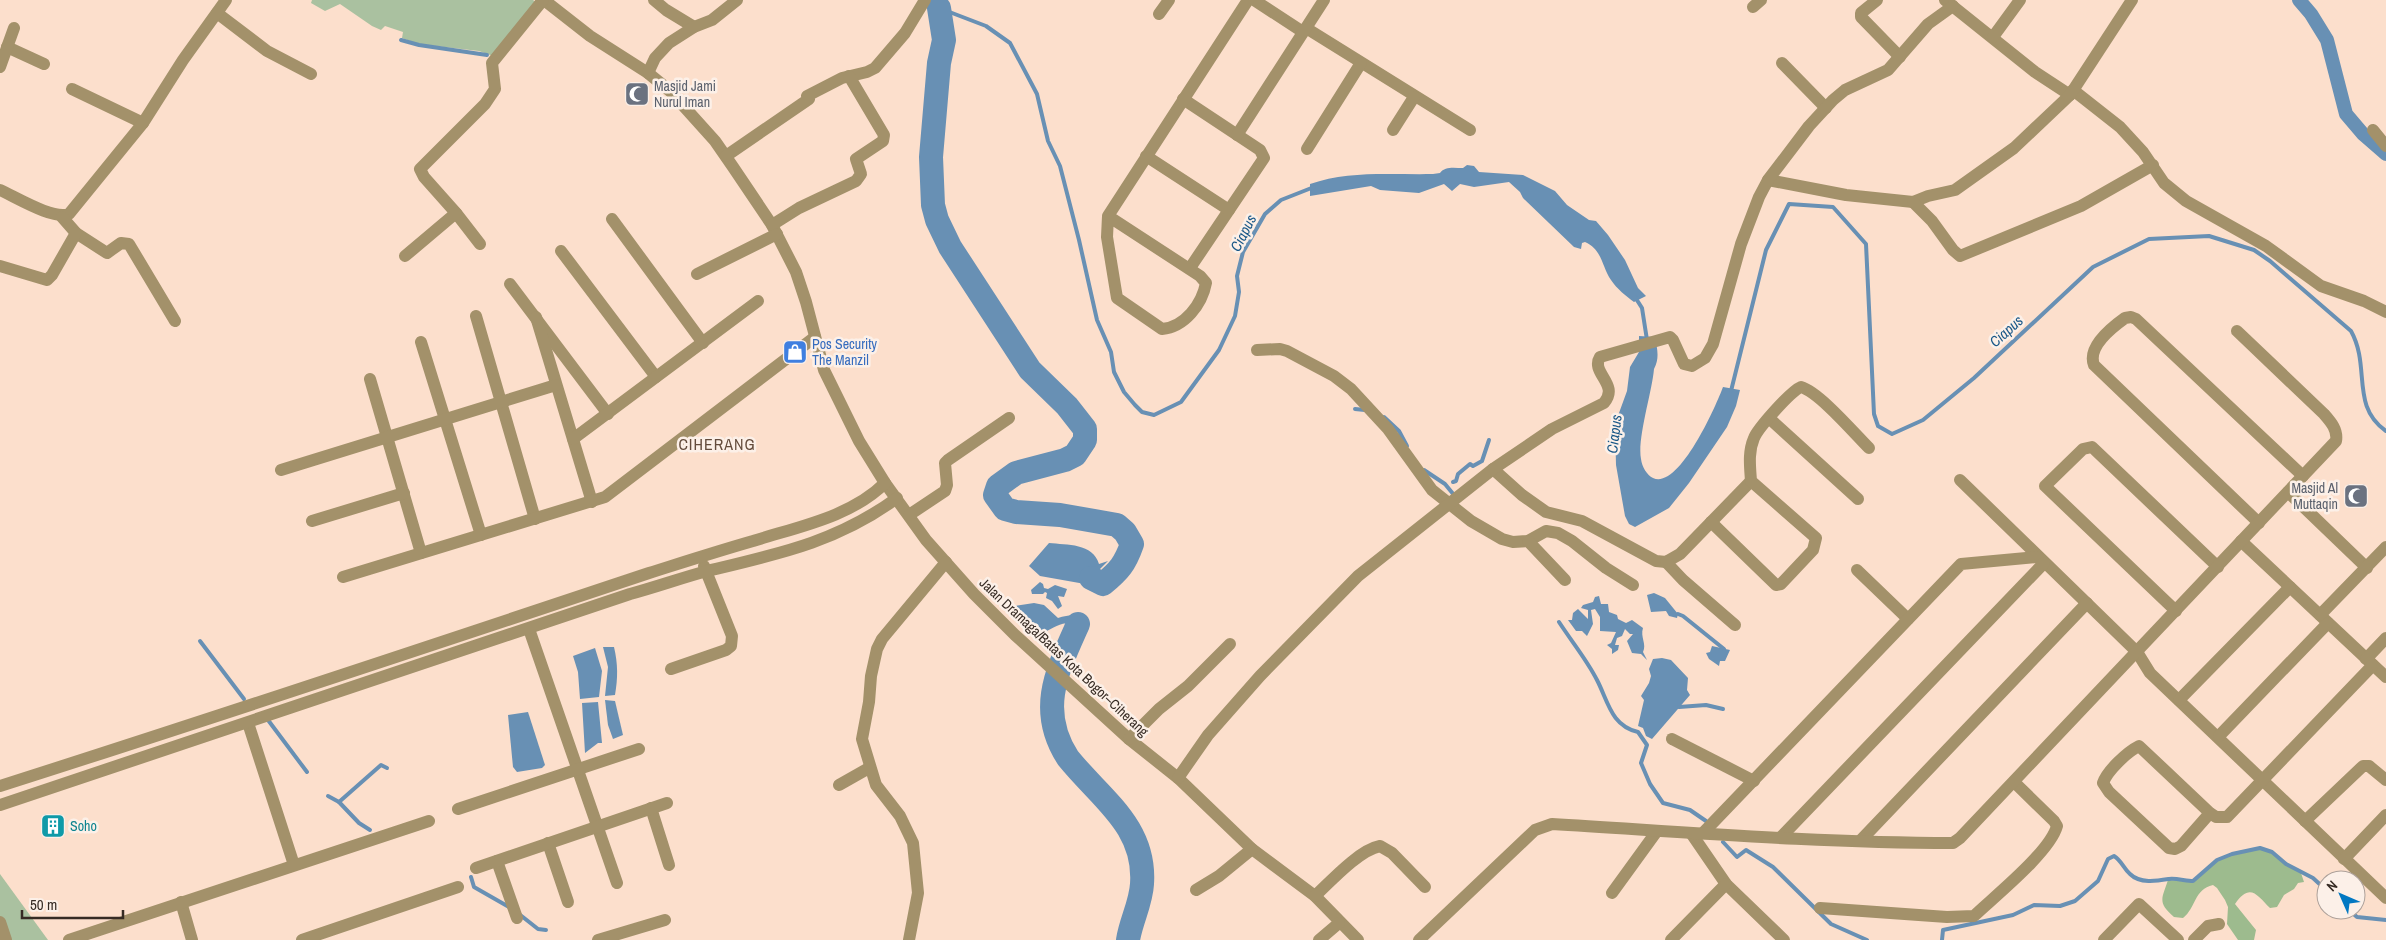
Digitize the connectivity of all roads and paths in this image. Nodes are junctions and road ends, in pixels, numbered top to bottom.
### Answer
1 (226, 0) edge
2 (544, 0) edge
3 (654, 0) edge
4 (737, 0) edge
5 (925, 0) edge
6 (1169, 0) edge
7 (1248, 0) edge
8 (1254, 0) edge
9 (1324, 0) edge
10 (1877, 0) edge
11 (2020, 0) edge
12 (2132, 0) edge
13 (1949, 3) edge
14 (217, 14) junction
15 (1159, 14) dead end
16 (694, 27) junction
17 (14, 28) dead end
18 (1305, 30) junction
19 (1993, 37) junction
20 (7, 47) junction
21 (1900, 57) junction
22 (1361, 63) junction
23 (1782, 63) dead end
24 (44, 64) dead end
25 (0, 67) edge
26 (648, 73) junction
27 (311, 74) dead end
28 (850, 76) junction
29 (72, 90) dead end
30 (2072, 93) junction
31 (1414, 97) junction
32 (1183, 99) junction
33 (1826, 108) junction
34 (143, 124) junction
35 (1393, 130) dead end
36 (1470, 130) dead end
37 (2373, 130) dead end
38 (1237, 135) junction
39 (2386, 146) edge
40 (1307, 149) dead end
41 (726, 156) junction
42 (1146, 156) junction
43 (2154, 165) junction
44 (1768, 180) junction
45 (0, 190) edge
46 (1913, 202) junction
47 (1229, 210) junction
48 (456, 213) junction
49 (1108, 216) junction
50 (62, 217) junction
51 (612, 219) dead end
52 (774, 230) junction
53 (76, 233) junction
54 (480, 244) dead end
55 (561, 251) dead end
56 (405, 256) dead end
57 (0, 266) edge
58 (1190, 268) junction
59 (697, 274) dead end
60 (510, 284) dead end
61 (758, 301) dead end
62 (2386, 312) edge
63 (476, 316) dead end
64 (536, 317) junction
65 (175, 321) dead end
66 (2237, 331) dead end
67 (815, 337) junction
68 (421, 342) dead end
69 (702, 343) junction
70 (1257, 350) dead end
71 (656, 377) junction
72 (370, 379) dead end
73 (556, 384) junction
74 (501, 402) junction
75 (608, 414) junction
76 (1008, 418) dead end
77 (445, 419) junction
78 (1770, 419) junction
79 (388, 437) junction
80 (573, 440) junction
81 (1869, 448) dead end
82 (1493, 469) junction
83 (281, 470) dead end
84 (2303, 476) junction
85 (1960, 480) dead end
86 (1752, 481) junction
87 (885, 483) junction
88 (2288, 492) junction
89 (404, 493) junction
90 (897, 498) junction
91 (1858, 500) dead end
92 (592, 502) junction
93 (857, 503) junction
94 (1449, 504) junction
95 (909, 515) junction
96 (535, 519) junction
97 (865, 520) junction
98 (312, 521) dead end
99 (1712, 522) junction
100 (2259, 523) junction
101 (481, 535) junction
102 (1528, 541) junction
103 (2241, 541) junction
104 (2386, 547) edge
105 (421, 553) junction
106 (701, 556) junction
107 (2041, 560) junction
108 (946, 562) junction
109 (1666, 562) junction
110 (2218, 567) junction
111 (2366, 568) junction
112 (1857, 570) dead end
113 (705, 572) junction
114 (342, 577) dead end
115 (1565, 580) dead end
116 (1633, 585) dead end
117 (2290, 587) junction
118 (2087, 604) junction
119 (2176, 611) junction
120 (1908, 619) junction
121 (2324, 619) junction
122 (1735, 626) dead end
123 (529, 629) junction
124 (2386, 638) edge
125 (1230, 644) dead end
126 (2138, 652) junction
127 (2369, 662) junction
128 (671, 668) dead end
129 (2386, 677) edge
130 (2179, 700) junction
131 (248, 722) junction
132 (2218, 736) junction
133 (1129, 739) junction
134 (1672, 739) dead end
135 (639, 749) dead end
136 (869, 768) junction
137 (578, 770) junction
138 (1178, 778) junction
139 (2263, 780) junction
140 (2386, 780) edge
141 (1754, 781) junction
142 (2014, 782) junction
143 (839, 785) dead end
144 (0, 786) edge
145 (667, 803) dead end
146 (0, 805) edge
147 (651, 808) junction
148 (458, 809) dead end
149 (2210, 813) junction
150 (2386, 816) edge
151 (429, 821) dead end
152 (2305, 821) junction
153 (597, 826) junction
154 (1657, 831) junction
155 (1697, 833) junction
156 (1781, 837) junction
157 (1861, 840) junction
158 (548, 843) junction
159 (1252, 848) junction
160 (2344, 858) junction
161 (497, 861) junction
162 (668, 864) dead end
163 (294, 865) junction
164 (476, 868) dead end
165 (617, 883) dead end
166 (1726, 884) junction
167 (458, 887) dead end
168 (1425, 887) dead end
169 (1196, 890) dead end
170 (1612, 893) dead end
171 (1315, 896) junction
172 (2386, 898) edge
173 (181, 902) junction
174 (568, 902) dead end
175 (1820, 908) dead end
176 (517, 918) dead end
177 (665, 920) dead end
178 (0, 922) edge
179 (1339, 923) junction
180 (2218, 924) dead end
181 (611, 938) edge
182 (6, 940) edge
183 (69, 940) edge
184 (192, 940) edge
185 (302, 940) edge
186 (598, 940) edge
187 (910, 940) edge
188 (1319, 940) edge
189 (1358, 940) edge
190 (1419, 940) edge
191 (1671, 940) edge
192 (1784, 940) edge
193 (2104, 940) edge
194 (2178, 940) edge
195 (2194, 940) edge

1 - 14 street
2 - 26 street, Jalan Dramaga/Batas Kota Bogor–Ciherang
2 - 48 street
3 - 16 street
4 - 16 street
5 - 28 street
6 - 15 street
7 - 32 street
8 - 18 street
9 - 18 street
10 - 21 street
11 - 19 street
12 - 30 street
13 - 19 street
13 - 21 street
14 - 27 street
14 - 34 street
16 - 26 street
17 - 20 street
18 - 22 street
18 - 38 street
19 - 30 street
20 - 24 street
20 - 25 street
21 - 33 street
22 - 31 street
22 - 40 street
23 - 33 street
26 - 41 street, Jalan Dramaga/Batas Kota Bogor–Ciherang
28 - 41 street
28 - 52 street
29 - 34 street
30 - 43 street
30 - 46 street
31 - 35 street
31 - 36 street
32 - 38 street
32 - 42 street
33 - 44 street
34 - 50 street
37 - 39 street
38 - 47 street
41 - 52 street, Jalan Dramaga/Batas Kota Bogor–Ciherang
42 - 47 street
42 - 49 street
43 - 46 street
43 - 62 street
44 - 46 street
44 - 82 street
45 - 50 street
47 - 58 street
48 - 54 street
48 - 56 street
49 - 58 street
49 - 58 street
50 - 53 street
51 - 69 street
52 - 59 street
52 - 67 street, Jalan Dramaga/Batas Kota Bogor–Ciherang
53 - 57 street
53 - 65 street
55 - 71 street
60 - 64 street
61 - 69 street
63 - 74 street
64 - 73 street
64 - 75 street
66 - 84 street
67 - 87 street, Jalan Dramaga/Batas Kota Bogor–Ciherang
67 - 92 street
68 - 77 street
69 - 71 street
70 - 94 street
71 - 75 street
72 - 79 street
73 - 74 street
73 - 80 street
74 - 77 street
74 - 96 street
75 - 80 street
76 - 95 street
77 - 79 street
77 - 101 street
78 - 81 street
78 - 86 street
78 - 91 street
79 - 83 street
79 - 89 street
80 - 92 street
82 - 94 street
82 - 109 street
84 - 88 street
84 - 100 street
85 - 107 street
86 - 99 street
86 - 99 street
87 - 90 street, Jalan Dramaga/Batas Kota Bogor–Ciherang
87 - 93 street
88 - 100 street
88 - 111 street
89 - 98 street
89 - 105 street
90 - 95 street, Jalan Dramaga/Batas Kota Bogor–Ciherang
90 - 97 street
92 - 96 street
93 - 97 street
93 - 106 street
94 - 102 street
94 - 138 street
95 - 108 street, Jalan Dramaga/Batas Kota Bogor–Ciherang
96 - 101 street
97 - 113 street
99 - 109 street
100 - 103 street
101 - 105 street
102 - 115 street
102 - 116 street
103 - 110 street
103 - 117 street
104 - 111 street
105 - 114 street
106 - 113 street
106 - 144 street
107 - 118 street
107 - 120 street
107 - 156 street
108 - 133 street, Jalan Dramaga/Batas Kota Bogor–Ciherang
108 - 136 street
109 - 122 street
110 - 119 street
110 - 119 street
111 - 121 street
112 - 120 street
113 - 123 street
113 - 128 street
117 - 121 street
117 - 130 street
118 - 126 street
118 - 157 street
119 - 126 street
120 - 141 street
121 - 127 street
121 - 132 street
123 - 131 street
123 - 137 street
124 - 127 street
125 - 133 street
126 - 130 street
126 - 142 street
127 - 129 street
127 - 139 street
130 - 132 street
131 - 146 street
131 - 163 street
132 - 139 street
133 - 138 street, Jalan Dramaga/Batas Kota Bogor–Ciherang
134 - 141 street
135 - 137 street
136 - 143 street
136 - 187 street
137 - 148 street
137 - 153 street
138 - 159 street, Jalan Dramaga/Batas Kota Bogor–Ciherang
139 - 149 street
139 - 152 street
140 - 152 street
141 - 155 street
142 - 157 street
142 - 175 street
145 - 147 street
147 - 153 street
147 - 162 street
149 - 149 street
150 - 160 street
151 - 163 street
152 - 160 street
153 - 158 street
153 - 165 street
154 - 155 street
154 - 170 street
154 - 190 street
155 - 156 street
155 - 166 street
156 - 157 street
158 - 161 street
158 - 174 street
159 - 169 street
159 - 171 street, Jalan Dramaga/Batas Kota Bogor–Ciherang
160 - 172 street
161 - 164 street
161 - 176 street
163 - 173 street
166 - 191 street
166 - 192 street
167 - 185 street
168 - 171 street
171 - 179 street, Jalan Dramaga/Batas Kota Bogor–Ciherang
173 - 183 street
173 - 184 street
177 - 181 street
178 - 182 street
179 - 188 street
179 - 189 street, Jalan Dramaga/Batas Kota Bogor–Ciherang
180 - 195 street
181 - 186 street
193 - 194 street

